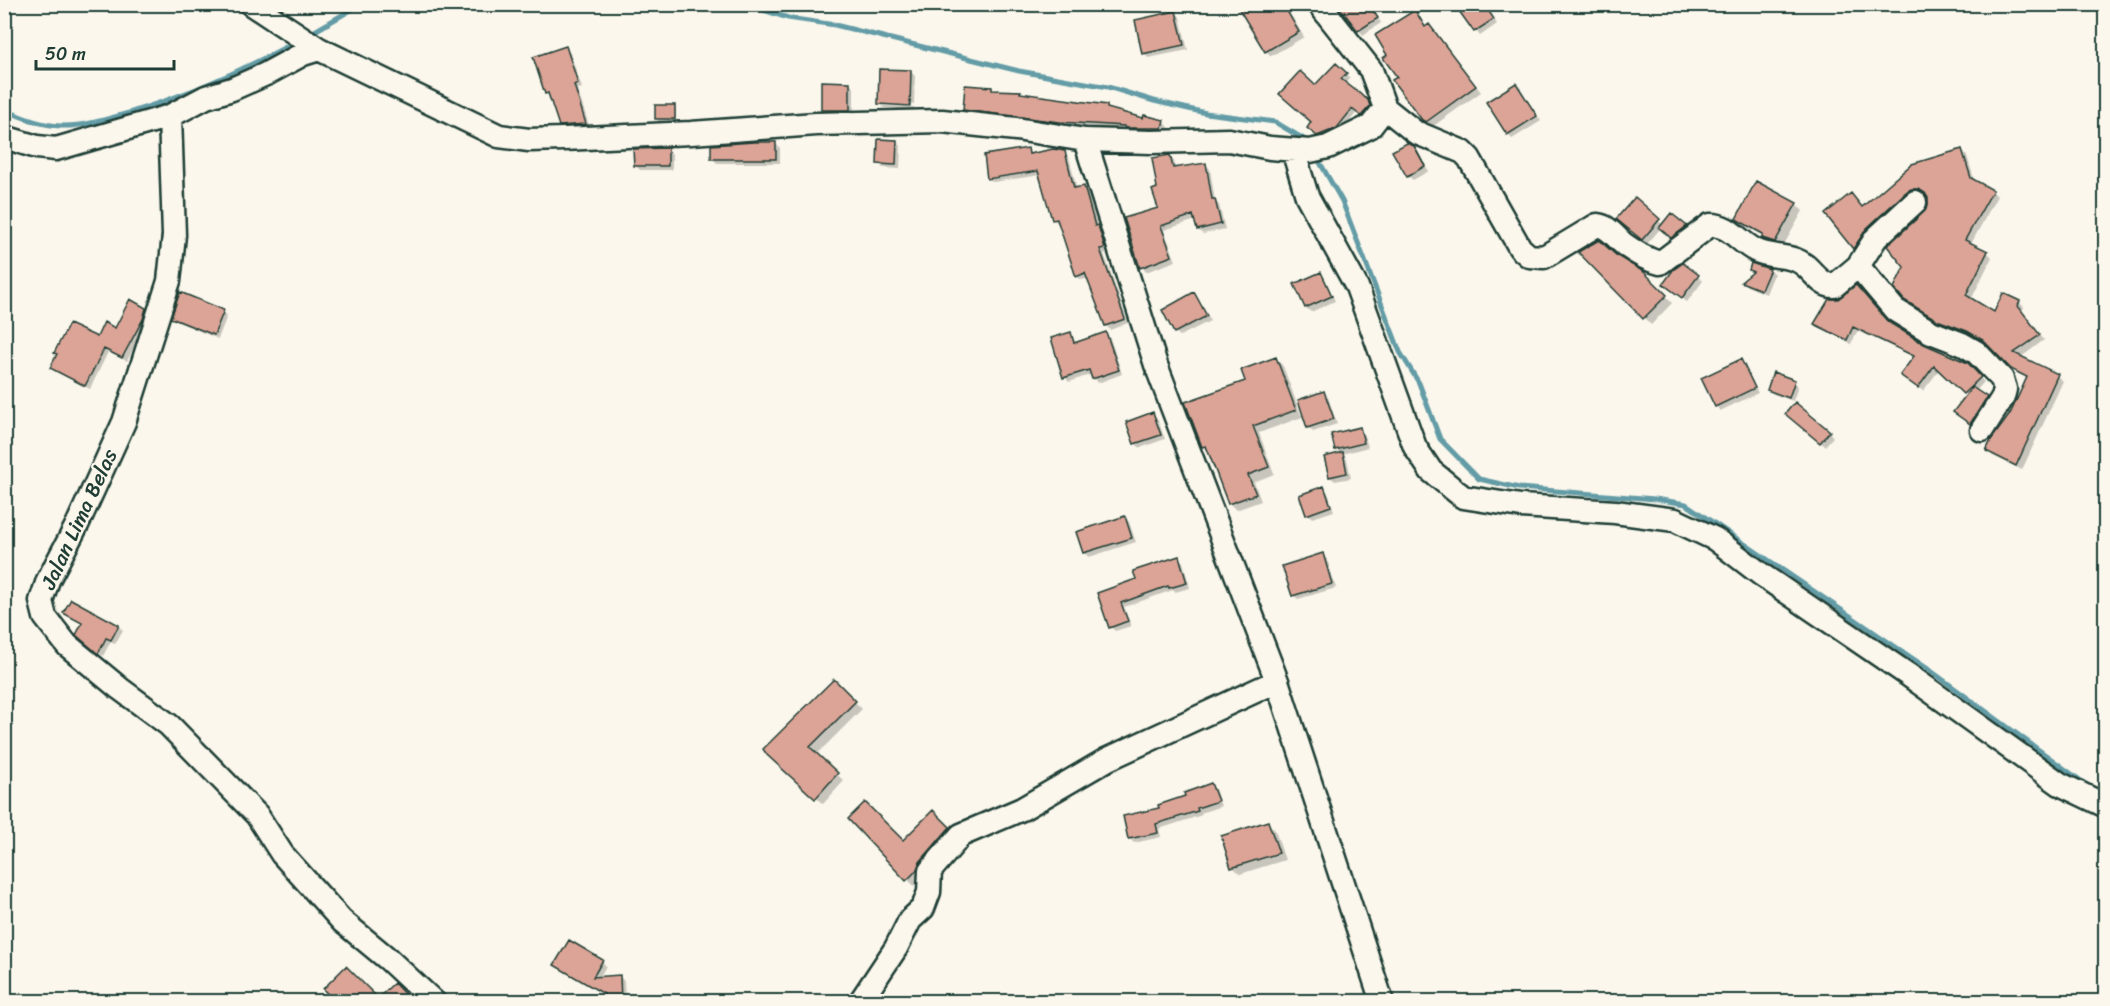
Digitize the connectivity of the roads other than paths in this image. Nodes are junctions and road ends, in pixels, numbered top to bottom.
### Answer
1 (1319, 4) edge
2 (257, 9) edge
3 (314, 45) junction
4 (1385, 108) junction
5 (170, 116) junction
6 (4, 137) edge
7 (1085, 140) junction
8 (1310, 149) junction
9 (1915, 202) dead end
10 (1858, 266) junction
11 (1982, 430) dead end
12 (1277, 681) junction
13 (2106, 806) edge
14 (434, 1002) edge
15 (860, 1002) edge
16 (1382, 1002) edge

1 - 4 street
2 - 3 street
3 - 5 street
3 - 7 street
4 - 8 street
4 - 10 street
5 - 6 street
5 - 14 street, Jalan Lima Belas
7 - 8 street
7 - 12 street
8 - 13 street
9 - 10 street
10 - 11 street
12 - 15 street
12 - 16 street

